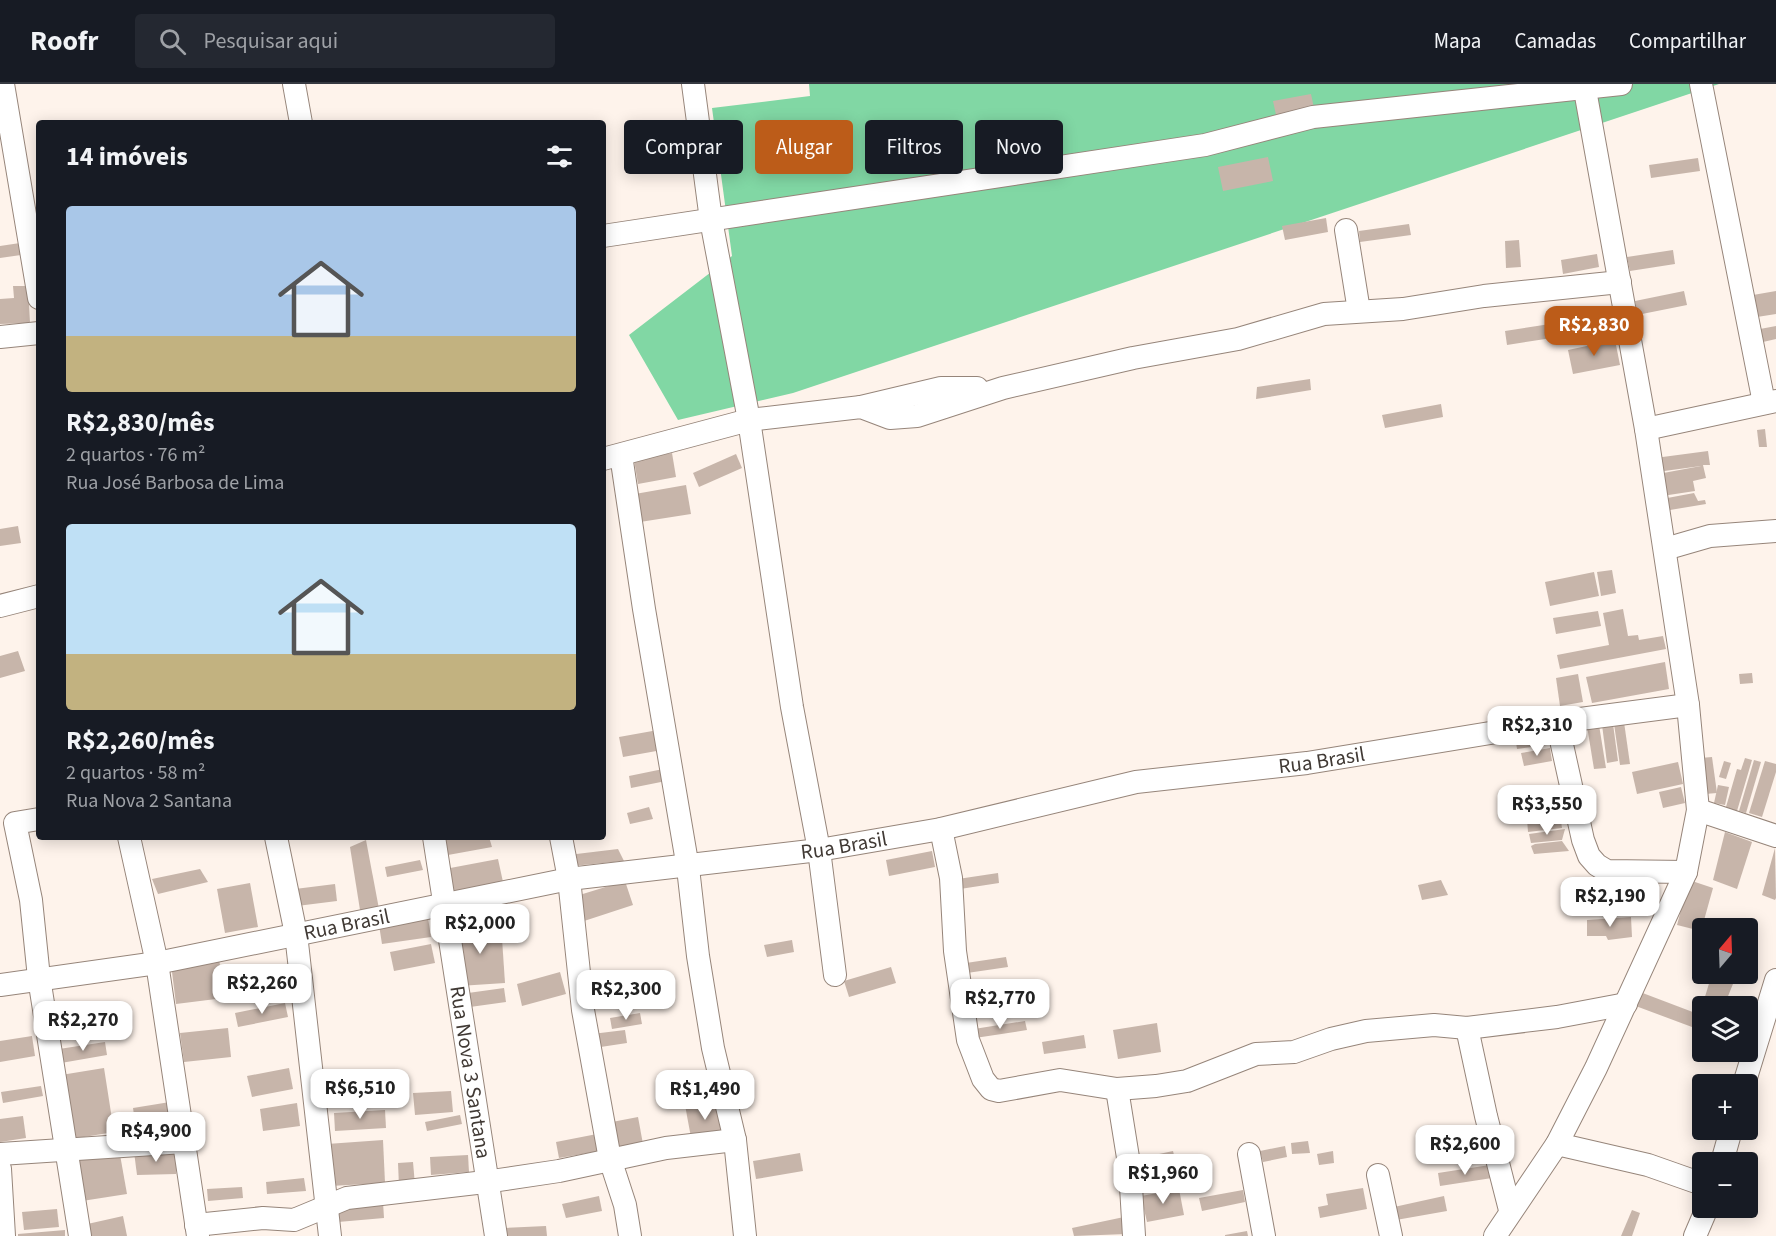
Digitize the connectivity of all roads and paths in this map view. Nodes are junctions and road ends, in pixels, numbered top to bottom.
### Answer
1 (3, 84) edge
2 (294, 84) edge
3 (693, 84) edge
4 (1621, 84) edge
5 (1701, 84) edge
6 (1585, 90) junction
7 (300, 120) edge
8 (711, 220) junction
9 (1346, 230) dead end
10 (606, 236) edge
11 (36, 280) edge
12 (1620, 282) junction
13 (1359, 310) junction
14 (36, 333) edge
15 (0, 337) edge
16 (1770, 402) edge
17 (749, 420) junction
18 (1646, 429) junction
19 (612, 457) edge
20 (1776, 531) edge
21 (1665, 549) junction
22 (36, 597) edge
23 (0, 606) edge
24 (1688, 705) junction
25 (1557, 722) junction
26 (1698, 810) junction
27 (36, 820) edge
28 (941, 829) junction
29 (1776, 836) edge
30 (130, 840) edge
31 (277, 840) edge
32 (435, 840) edge
33 (562, 840) edge
34 (819, 850) junction
35 (688, 868) junction
36 (1686, 872) junction
37 (569, 879) junction
38 (446, 906) junction
39 (296, 934) junction
40 (157, 963) junction
41 (835, 975) dead end
42 (39, 978) junction
43 (1776, 980) edge
44 (0, 985) edge
45 (1626, 1004) junction
46 (1467, 1028) junction
47 (1746, 1074) edge
48 (1117, 1089) junction
49 (735, 1140) junction
50 (184, 1142) junction
51 (1557, 1144) junction
52 (67, 1148) junction
53 (0, 1154) edge
54 (1249, 1154) dead end
55 (610, 1159) junction
56 (0, 1169) edge
57 (1378, 1175) dead end
58 (1692, 1180) edge
59 (486, 1182) junction
60 (325, 1208) junction
61 (1510, 1210) junction
62 (1703, 1218) edge
63 (197, 1230) edge
64 (4, 1236) edge
65 (80, 1236) edge
66 (330, 1236) edge
67 (496, 1236) edge
68 (630, 1236) edge
69 (745, 1236) edge
70 (1134, 1236) edge
71 (1264, 1236) edge
72 (1391, 1236) edge
73 (1495, 1236) edge
74 (1695, 1236) edge

1 - 11 street
2 - 7 street
3 - 8 street
4 - 6 street
5 - 16 street
6 - 8 street
6 - 12 street
8 - 10 street
8 - 17 street
9 - 13 street
12 - 13 street
12 - 18 street
13 - 17 street
14 - 15 street
16 - 18 street
17 - 19 street
17 - 34 street
18 - 21 street
19 - 35 street
20 - 21 street
21 - 24 street
22 - 23 street
24 - 25 street, Rua Brasil
24 - 26 street
25 - 28 street, Rua Brasil
25 - 36 street
26 - 29 street
26 - 36 street
27 - 42 street
28 - 34 street, Rua Brasil
28 - 48 street
30 - 40 street
31 - 39 street
32 - 38 street, Rua Nova 3 Santana
33 - 37 street
34 - 35 street, Rua Brasil
34 - 41 street
35 - 37 street, Rua Brasil
35 - 49 street
36 - 45 street
37 - 38 street, Rua Brasil
37 - 55 street
38 - 39 street, Rua Brasil
38 - 59 street, Rua Nova 3 Santana
39 - 40 street, Rua Brasil
39 - 60 street
40 - 42 street, Rua Brasil
40 - 50 street
42 - 44 street, Rua Brasil
42 - 52 street
43 - 47 street
45 - 46 street
45 - 51 street
46 - 48 street
46 - 61 street
48 - 70 street
49 - 55 street
49 - 69 street
50 - 52 street
50 - 63 street
51 - 58 street
51 - 61 street
52 - 53 street
52 - 65 street
54 - 71 street
55 - 59 street
55 - 68 street
56 - 64 street
57 - 72 street
59 - 60 street
59 - 67 street, Rua Nova 3 Santana
60 - 63 street
60 - 66 street
61 - 73 street
62 - 74 street

